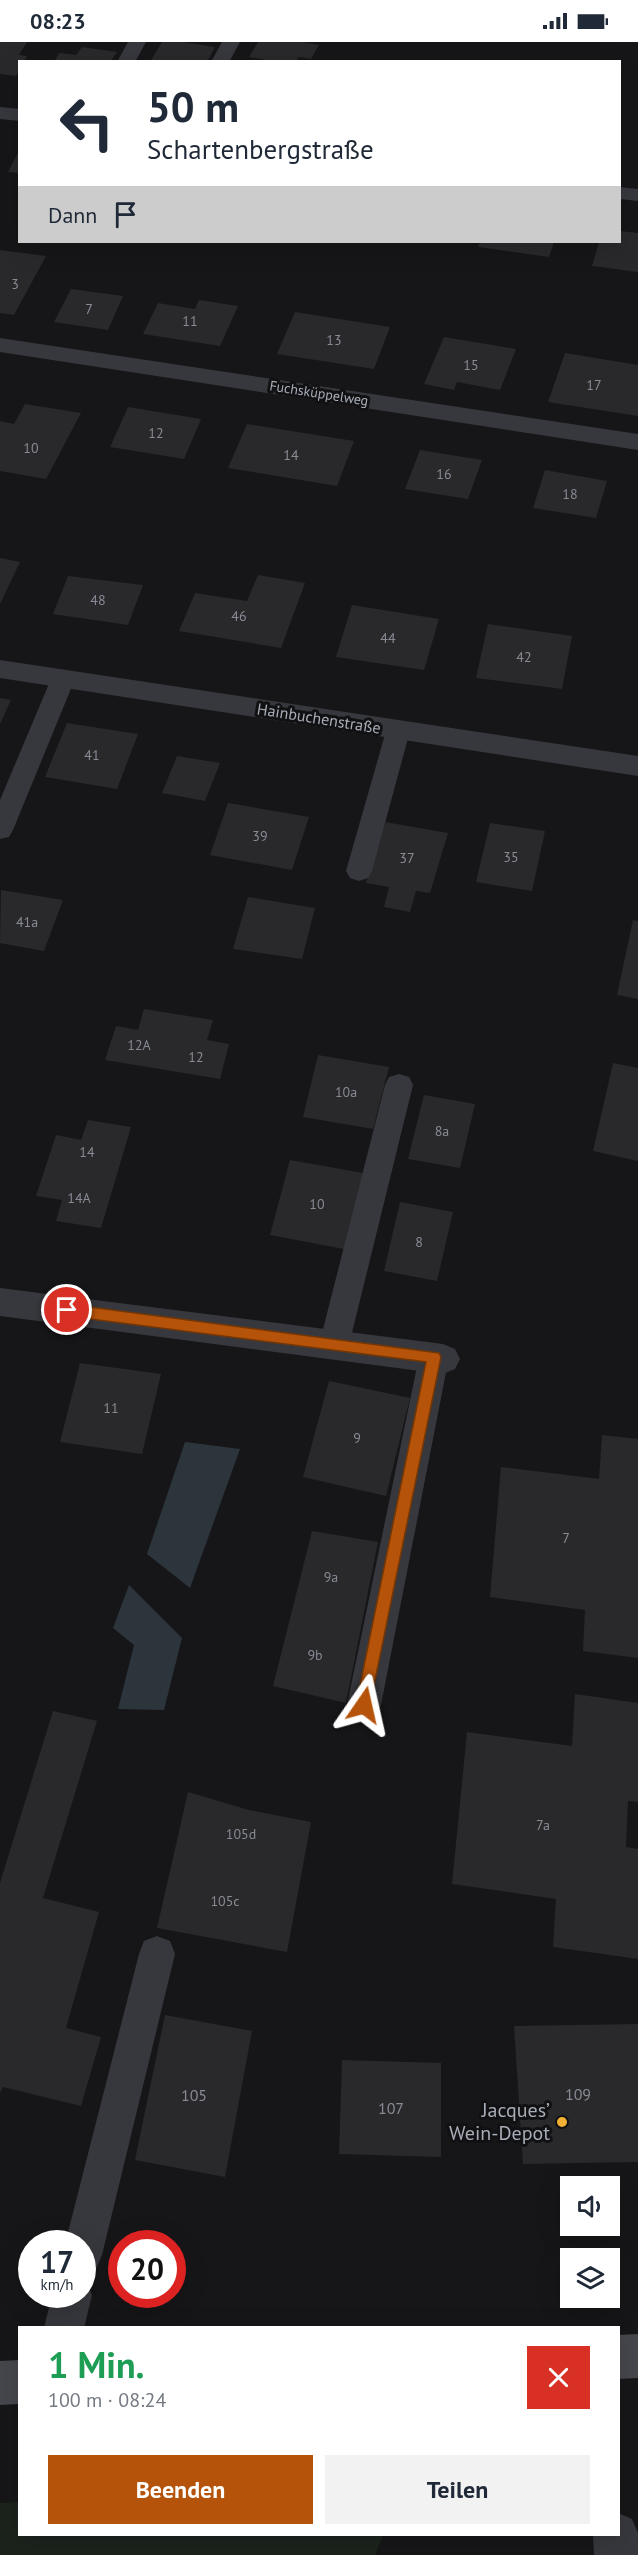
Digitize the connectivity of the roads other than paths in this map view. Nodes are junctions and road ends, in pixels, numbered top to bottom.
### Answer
1 (137, 42) edge
2 (231, 42) edge
3 (127, 60) edge
4 (221, 60) edge
5 (0, 113) edge
6 (18, 115) edge
7 (621, 193) edge
8 (638, 195) edge
9 (0, 345) edge
10 (638, 442) edge
11 (0, 669) edge
12 (63, 679) junction
13 (398, 731) junction
14 (638, 765) edge
15 (0, 830) edge
16 (359, 871) dead end
17 (399, 1085) dead end
18 (0, 1302) edge
19 (334, 1345) junction
20 (438, 1358) joint
21 (364, 1705) dead end
22 (157, 1954) dead end
23 (88, 2230) edge
24 (69, 2308) edge
25 (64, 2326) edge
26 (638, 2356) edge
27 (620, 2357) edge
28 (18, 2382) edge
29 (0, 2383) edge
30 (616, 2536) edge
31 (617, 2555) edge

1 - 3 lane
2 - 4 lane
5 - 6 street
7 - 8 street
9 - 10 street, Fuchsküppelweg
11 - 12 street, Hainbuchenstraße
12 - 13 street, Hainbuchenstraße
12 - 15 lane
13 - 14 street, Hainbuchenstraße
13 - 16 lane
17 - 19 lane
18 - 19 street
19 - 20 street
20 - 21 lane
22 - 23 lane
24 - 25 lane
26 - 27 main road
28 - 29 main road
30 - 31 street

